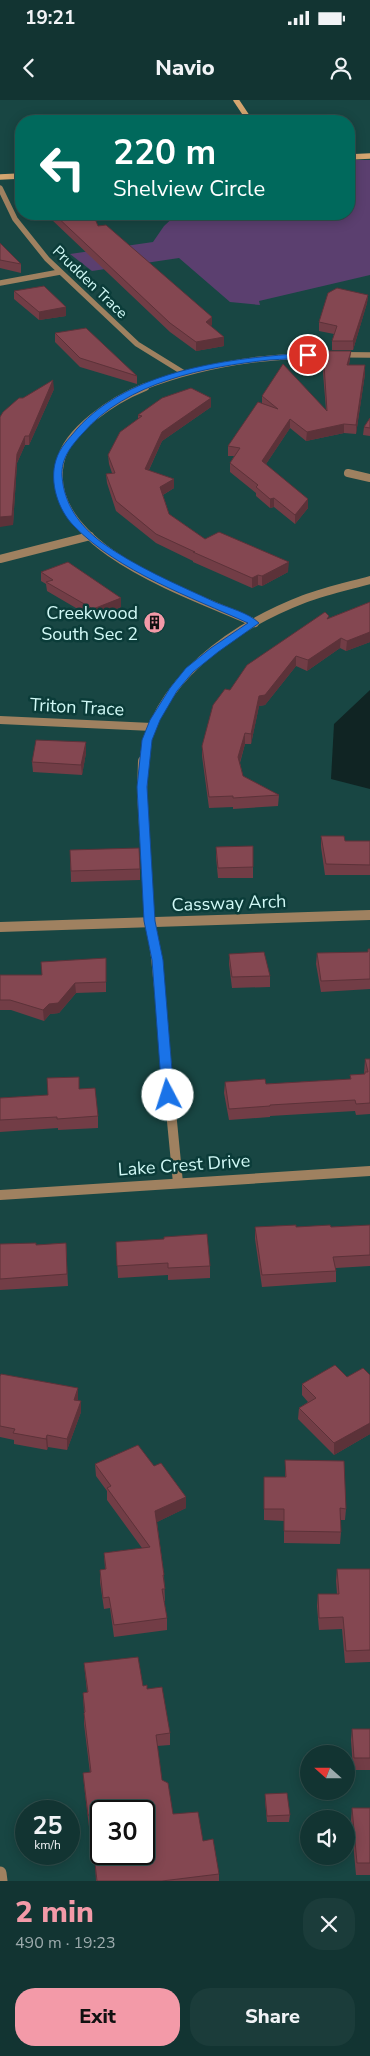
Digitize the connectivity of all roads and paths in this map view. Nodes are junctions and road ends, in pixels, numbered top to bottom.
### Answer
1 (236, 100) edge
2 (246, 115) edge
3 (355, 156) edge
4 (370, 156) edge
5 (15, 176) edge
6 (0, 177) edge
7 (0, 188) edge
8 (60, 272) junction
9 (0, 283) edge
10 (370, 356) edge
11 (184, 373) junction
12 (348, 473) dead end
13 (370, 478) edge
14 (90, 536) junction
15 (0, 559) edge
16 (370, 580) edge
17 (255, 623) junction
18 (0, 720) edge
19 (152, 727) junction
20 (370, 915) edge
21 (150, 921) junction
22 (0, 927) edge
23 (370, 1170) edge
24 (178, 1183) junction
25 (0, 1195) edge
26 (0, 1872) edge
27 (1, 1881) edge

1 - 2 street
3 - 4 street
5 - 6 street
7 - 8 street, Prudden Trace
8 - 9 street
8 - 11 street, Prudden Trace
10 - 11 street
11 - 14 street
12 - 13 street
14 - 15 street
14 - 17 street
16 - 17 street
17 - 19 street
18 - 19 street, Triton Trace
19 - 21 street
20 - 21 street, Cassway Arch
21 - 22 street, Cassway Arch
21 - 24 street
23 - 24 street, Lake Crest Drive
24 - 25 street, Lake Crest Drive
26 - 27 street

